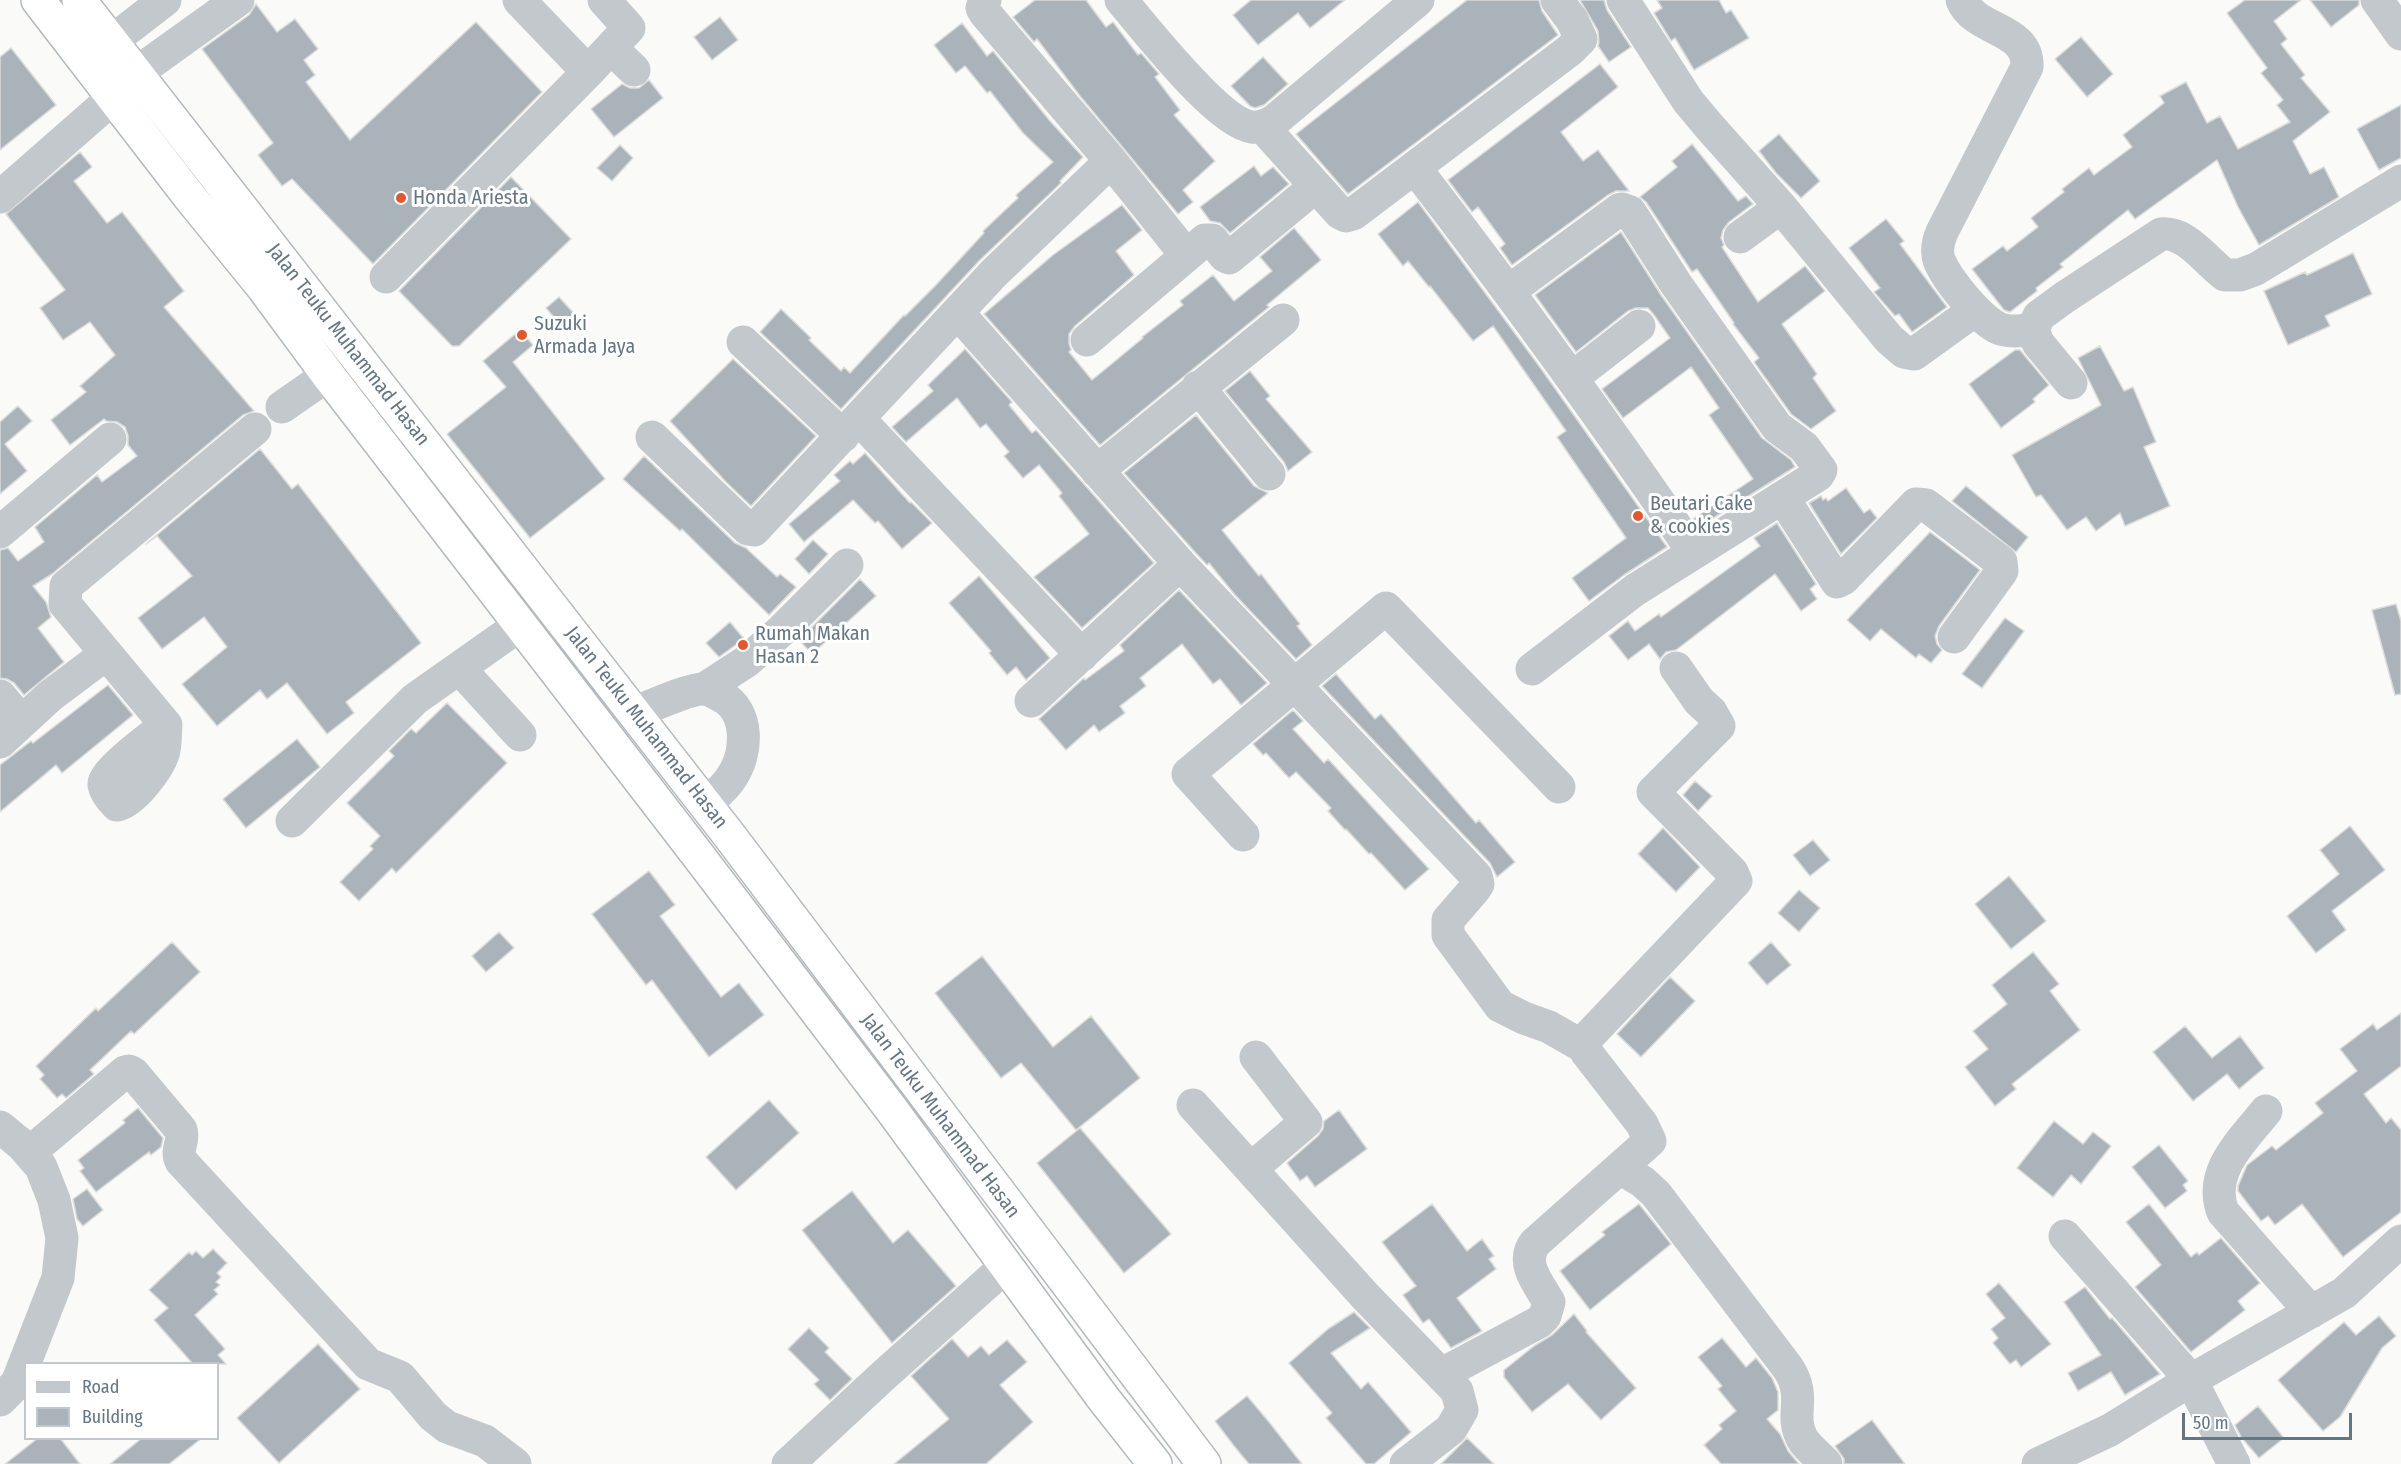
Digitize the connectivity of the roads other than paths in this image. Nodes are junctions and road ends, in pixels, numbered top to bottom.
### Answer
1 (38, 0) edge
2 (79, 0) edge
3 (238, 0) edge
4 (519, 0) edge
5 (604, 0) edge
6 (985, 0) edge
7 (1121, 0) edge
8 (1419, 0) edge
9 (1557, 0) edge
10 (1623, 0) edge
11 (1962, 0) edge
12 (2377, 0) edge
13 (161, 1) edge
14 (2401, 34) edge
15 (112, 41) junction
16 (588, 72) junction
17 (135, 74) junction
18 (113, 98) junction
19 (1262, 126) junction
20 (1111, 162) junction
21 (1415, 168) junction
22 (216, 174) junction
23 (2401, 181) edge
24 (1316, 186) junction
25 (0, 196) edge
26 (189, 196) junction
27 (1781, 207) junction
28 (1740, 237) dead end
29 (1186, 255) junction
30 (386, 277) dead end
31 (1509, 291) junction
32 (1975, 310) junction
33 (958, 312) junction
34 (1283, 320) dead end
35 (1639, 326) dead end
36 (2033, 329) junction
37 (1087, 340) dead end
38 (743, 342) dead end
39 (328, 375) junction
40 (1572, 378) junction
41 (2071, 383) dead end
42 (1198, 387) junction
43 (282, 407) dead end
44 (851, 428) junction
45 (255, 429) dead end
46 (652, 436) dead end
47 (110, 439) dead end
48 (1097, 471) junction
49 (1269, 474) dead end
50 (1783, 498) junction
51 (0, 532) edge
52 (1694, 552) junction
53 (1180, 564) junction
54 (847, 565) dead end
55 (520, 625) junction
56 (1954, 637) dead end
57 (105, 654) junction
58 (1082, 655) junction
59 (459, 668) junction
60 (1676, 668) dead end
61 (1532, 669) dead end
62 (1294, 684) junction
63 (704, 689) junction
64 (0, 696) edge
65 (1031, 701) dead end
66 (634, 713) junction
67 (166, 725) dead end
68 (11, 732) edge
69 (520, 735) dead end
70 (1559, 787) dead end
71 (706, 804) junction
72 (292, 821) dead end
73 (729, 835) junction
74 (1244, 835) dead end
75 (697, 854) junction
76 (1584, 1047) junction
77 (1256, 1057) dead end
78 (1193, 1105) dead end
79 (2266, 1111) dead end
80 (0, 1127) edge
81 (29, 1153) junction
82 (1252, 1168) junction
83 (1620, 1168) junction
84 (2065, 1236) dead end
85 (2401, 1241) edge
86 (1006, 1266) junction
87 (2311, 1312) junction
88 (25, 1362) edge
89 (24, 1365) edge
90 (1442, 1374) junction
91 (2191, 1380) junction
92 (0, 1400) edge
93 (514, 1464) edge
94 (788, 1464) edge
95 (1155, 1464) edge
96 (1204, 1464) edge
97 (1406, 1464) edge
98 (1826, 1464) edge
99 (2038, 1464) edge
100 (2234, 1464) edge

1 - 18 highway, Jalan Teuku Muhammad Hasan
2 - 15 highway, Jalan Teuku Muhammad Hasan
3 - 17 street
4 - 16 street
5 - 16 street
6 - 20 street
7 - 19 street
8 - 19 street
9 - 21 street
10 - 27 street
11 - 32 street
12 - 14 street
13 - 15 street
15 - 17 highway, Jalan Teuku Muhammad Hasan
16 - 30 street
17 - 22 highway, Jalan Teuku Muhammad Hasan
18 - 25 street
18 - 26 highway, Jalan Teuku Muhammad Hasan
19 - 24 street
20 - 29 street
20 - 33 street
21 - 24 street
21 - 31 street
22 - 26 highway
22 - 66 highway, Jalan Teuku Muhammad Hasan
23 - 36 street
24 - 29 street
26 - 39 highway, Jalan Teuku Muhammad Hasan
27 - 28 street
27 - 32 street
29 - 37 street
31 - 40 street
31 - 50 street
32 - 36 street
33 - 44 street
33 - 48 street
34 - 42 street
35 - 40 street
36 - 41 street
38 - 44 street
39 - 43 street
39 - 55 highway, Jalan Teuku Muhammad Hasan
40 - 52 street
42 - 48 street
42 - 49 street
44 - 46 street
44 - 58 street
45 - 57 street
47 - 51 street
48 - 53 street
50 - 52 street
50 - 56 street
52 - 61 street
53 - 58 street
53 - 62 street
54 - 63 street
55 - 59 street
55 - 75 highway, Jalan Teuku Muhammad Hasan
57 - 67 street
57 - 68 street
58 - 65 street
59 - 69 street
59 - 72 street
60 - 76 street
62 - 70 street
62 - 74 street
62 - 76 street
63 - 66 street
63 - 71 street
64 - 68 street
66 - 71 highway, Jalan Teuku Muhammad Hasan
71 - 73 highway, Jalan Teuku Muhammad Hasan
73 - 75 highway
73 - 96 highway, Jalan Teuku Muhammad Hasan
75 - 86 highway, Jalan Teuku Muhammad Hasan
76 - 83 street
77 - 82 street
78 - 82 street
79 - 87 street
80 - 81 street
81 - 88 street
81 - 93 street
82 - 90 street
83 - 90 street
83 - 98 street
84 - 91 street
85 - 87 street
86 - 94 street
86 - 95 highway, Jalan Teuku Muhammad Hasan
87 - 91 street
89 - 92 street
90 - 97 street
91 - 99 street
91 - 100 street

